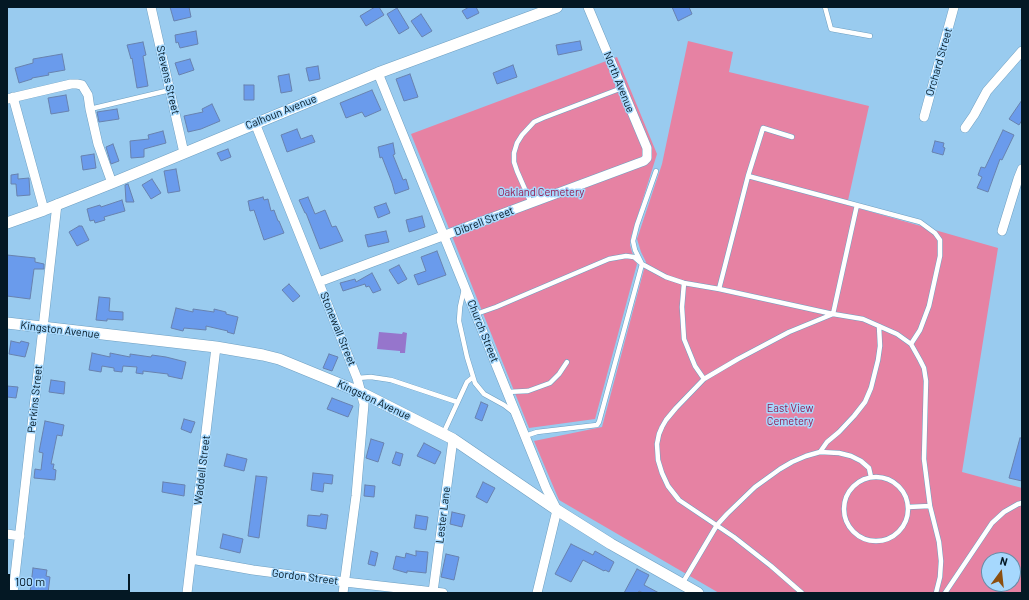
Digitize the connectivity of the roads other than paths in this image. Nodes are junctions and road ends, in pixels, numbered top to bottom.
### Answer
1 (151, 7) edge
2 (557, 7) edge
3 (588, 7) edge
4 (825, 7) edge
5 (954, 7) edge
6 (870, 36) dead end
7 (1022, 51) edge
8 (378, 73) junction
9 (622, 88) junction
10 (170, 90) junction
11 (10, 98) edge
12 (90, 109) junction
13 (924, 117) dead end
14 (255, 123) junction
15 (965, 128) dead end
16 (792, 137) dead end
17 (184, 153) junction
18 (647, 158) joint
19 (1022, 169) edge
20 (656, 170) dead end
21 (748, 176) junction
22 (1020, 179) edge
23 (112, 183) junction
24 (532, 203) junction
25 (57, 204) junction
26 (857, 205) junction
27 (44, 210) junction
28 (7, 223) edge
29 (1002, 231) dead end
30 (444, 236) junction
31 (642, 264) junction
32 (319, 282) junction
33 (684, 282) junction
34 (464, 286) junction
35 (719, 289) junction
36 (476, 314) junction
37 (833, 314) junction
38 (7, 323) edge
39 (879, 326) junction
40 (43, 328) junction
41 (911, 344) junction
42 (216, 347) junction
43 (567, 362) dead end
44 (472, 377) junction
45 (357, 378) junction
46 (704, 379) junction
47 (507, 392) junction
48 (362, 393) junction
49 (457, 402) junction
50 (516, 414) junction
51 (525, 436) junction
52 (448, 437) junction
53 (820, 452) junction
54 (871, 477) junction
55 (1022, 503) edge
56 (930, 506) junction
57 (908, 507) junction
58 (557, 510) junction
59 (717, 525) junction
60 (7, 534) edge
61 (20, 536) junction
62 (191, 559) junction
63 (345, 582) junction
64 (682, 584) junction
65 (433, 592) junction
66 (13, 593) edge
67 (187, 593) edge
68 (343, 593) edge
69 (443, 593) edge
70 (537, 593) edge
71 (698, 593) edge
72 (802, 593) edge
73 (936, 593) edge
74 (945, 593) edge

1 - 10 street, Stevens Street
2 - 8 street, Calhoun Avenue
3 - 9 street, North Avenue
4 - 6 lane
5 - 13 street, Orchard Street
7 - 15 street
8 - 14 street, Calhoun Avenue
8 - 30 street, Church Street
9 - 18 street, North Avenue
9 - 24 lane
10 - 12 lane
10 - 17 street, Stevens Street
11 - 12 street
11 - 27 street
12 - 23 street
14 - 17 street, Calhoun Avenue
14 - 32 street, Stonewall Street
16 - 21 lane
17 - 23 street, Calhoun Avenue
18 - 24 street, Dibrell Street
19 - 22 street
20 - 31 lane
21 - 26 lane
21 - 35 lane
22 - 29 street
23 - 25 street, Calhoun Avenue
24 - 30 street, Dibrell Street
25 - 27 street, Calhoun Avenue
25 - 40 street, Perkins Street
26 - 37 lane
26 - 41 lane
27 - 28 street, Calhoun Avenue
30 - 32 street, Dibrell Street
30 - 34 street, Church Street
31 - 33 lane
31 - 36 lane
31 - 51 lane
32 - 45 street, Stonewall Street
33 - 35 lane
33 - 46 lane
34 - 36 street, Church Street
34 - 44 lane
35 - 37 lane
36 - 47 street, Church Street
37 - 39 lane
37 - 46 lane
38 - 40 street, Kingston Avenue
39 - 41 lane
39 - 53 lane
40 - 42 street, Kingston Avenue
40 - 61 street, Perkins Street
41 - 56 lane
42 - 48 street, Kingston Avenue
42 - 62 street, Waddell Street
43 - 47 lane
44 - 49 lane
44 - 50 lane
45 - 48 street, Stonewall Street
45 - 49 lane
46 - 59 lane
47 - 50 street, Church Street
48 - 52 street, Kingston Avenue
48 - 63 street, Stonewall Street
49 - 52 lane
50 - 51 street, Church Street
51 - 58 street, Church Street
52 - 58 street, Kingston Avenue
52 - 65 street, Lester Lane
53 - 54 lane
53 - 59 lane
54 - 57 lane
54 - 57 lane
55 - 74 lane
56 - 57 lane
56 - 73 lane
58 - 64 street, Kingston Avenue
58 - 70 street
59 - 64 lane
59 - 72 lane
60 - 61 street
61 - 66 street, Perkins Street
62 - 63 street, Gordon Street
62 - 67 street, Waddell Street
63 - 65 street, Gordon Street
63 - 68 street, Stonewall Street
64 - 71 street, Kingston Avenue
65 - 69 street, Gordon Street

